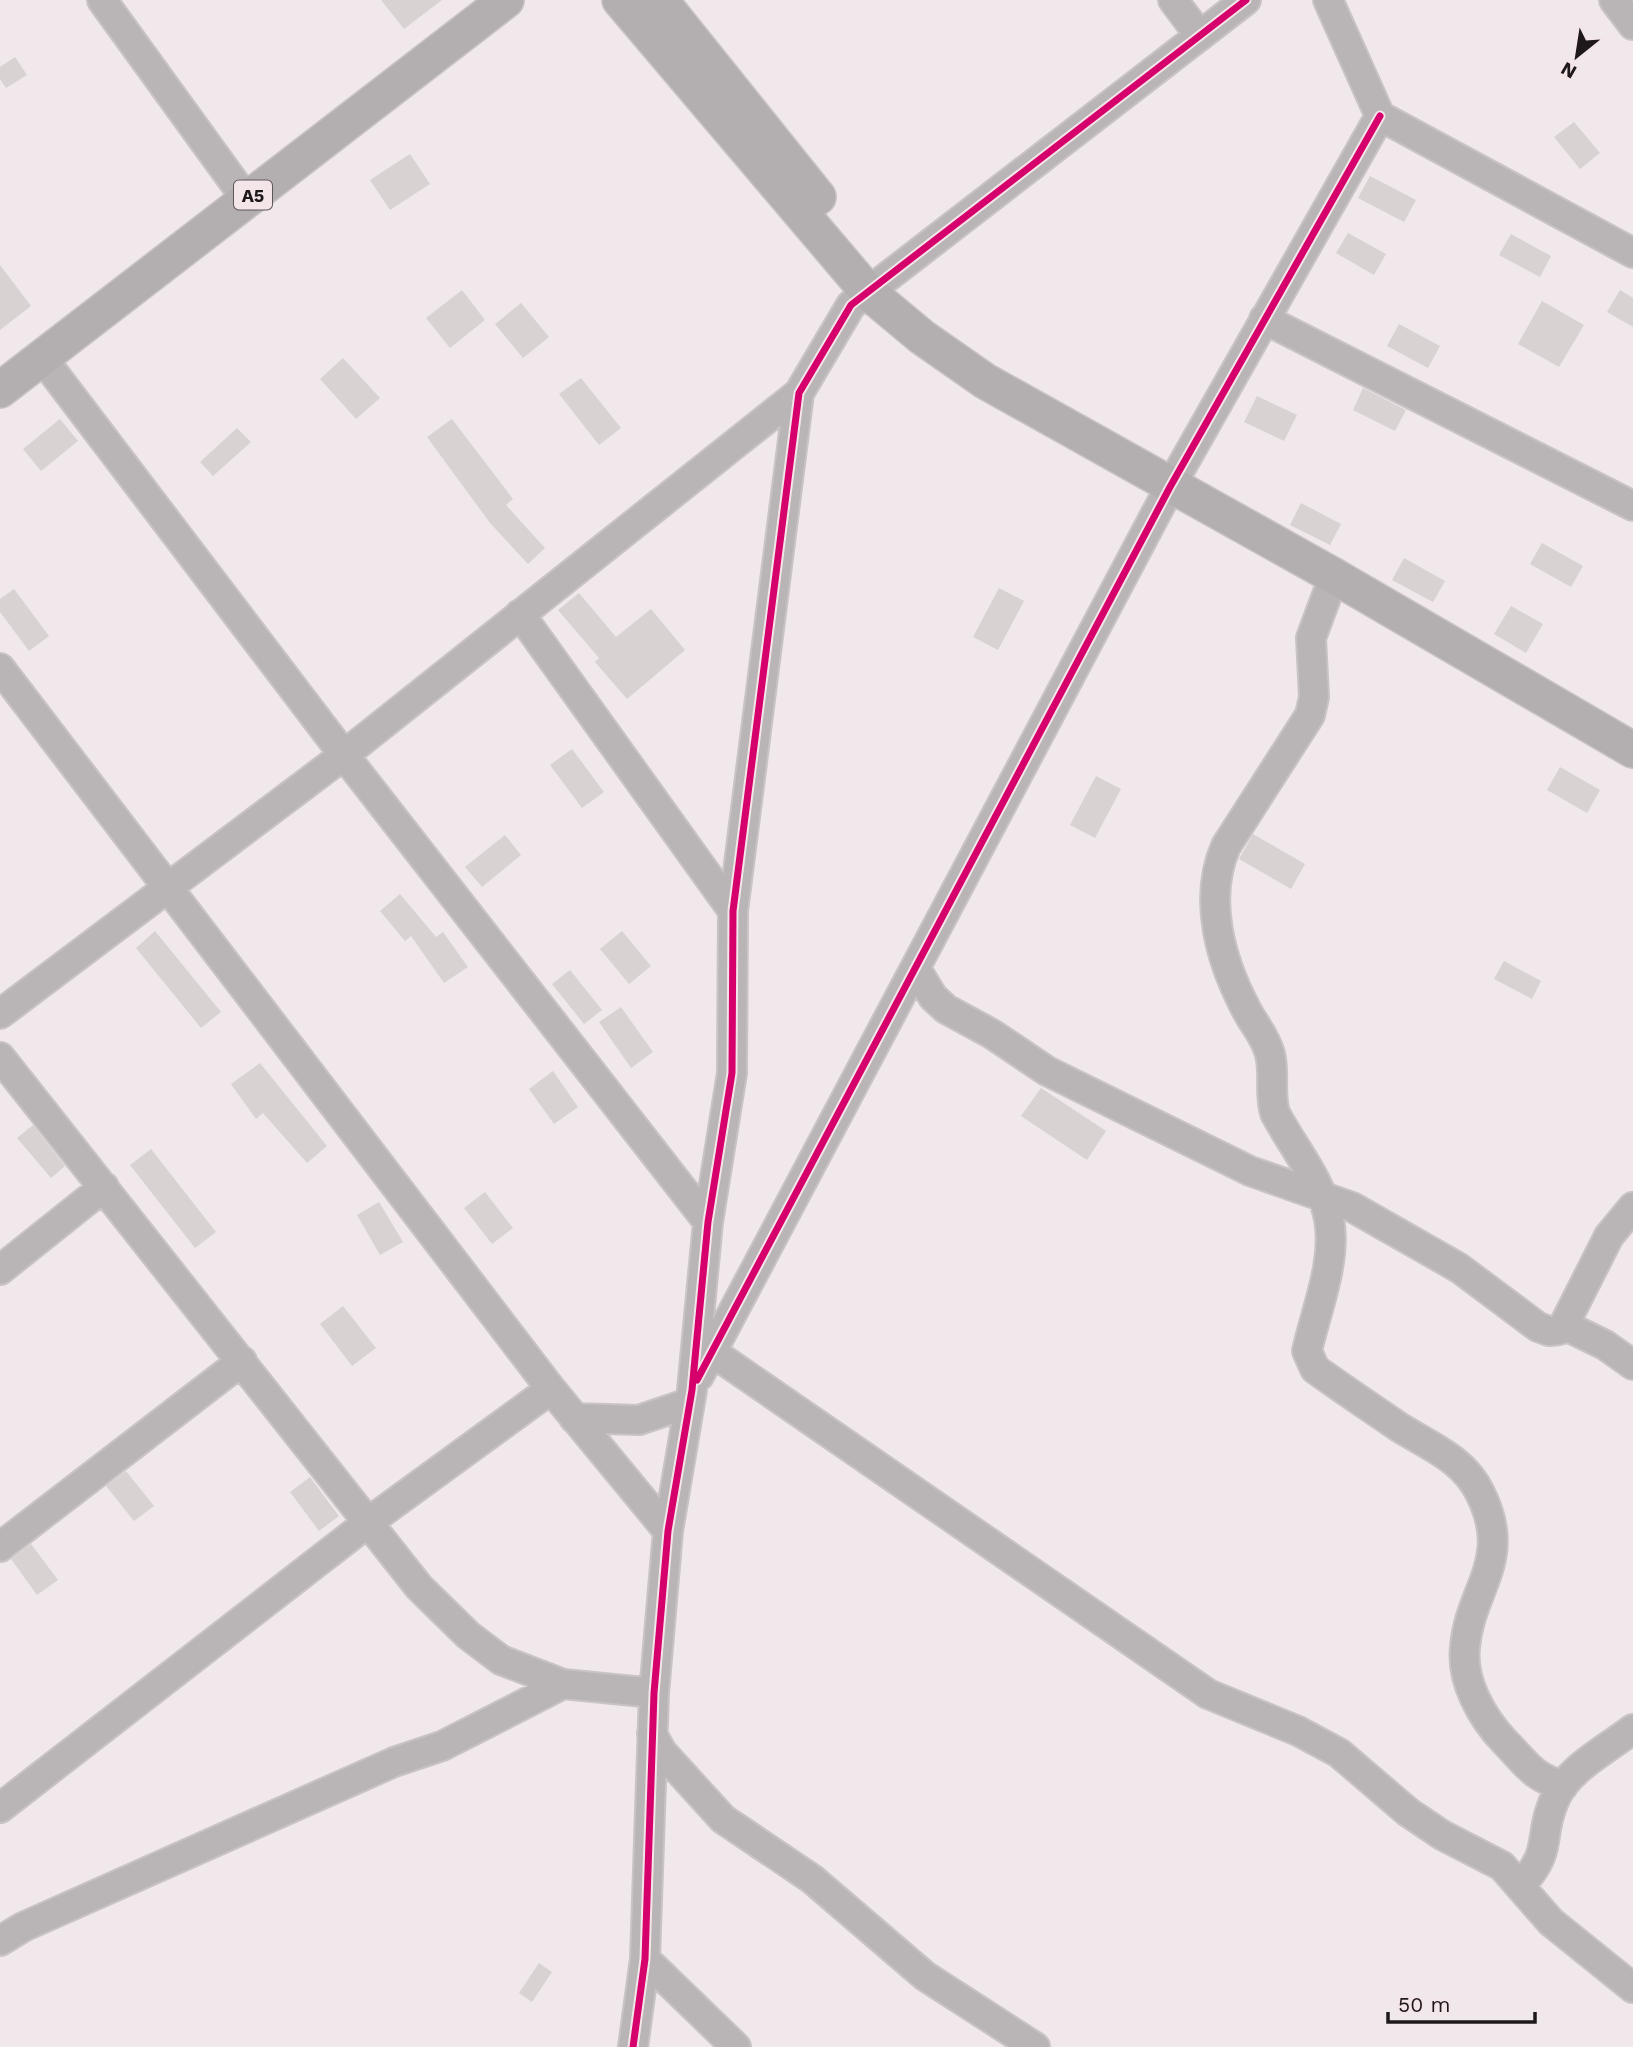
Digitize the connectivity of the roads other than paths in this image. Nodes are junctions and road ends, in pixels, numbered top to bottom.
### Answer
1 (102, 0) edge
2 (506, 0) edge
3 (620, 0) edge
4 (660, 0) edge
5 (1172, 0) edge
6 (1246, 0) edge
7 (1328, 0) edge
8 (1614, 0) edge
9 (1633, 25) edge
10 (1200, 36) junction
11 (1380, 116) junction
12 (247, 200) junction
13 (1633, 253) edge
14 (876, 285) junction
15 (1264, 319) junction
16 (43, 359) junction
17 (0, 390) edge
18 (799, 393) junction
19 (1170, 487) junction
20 (1633, 506) edge
21 (1334, 576) junction
22 (520, 614) junction
23 (0, 668) edge
24 (1633, 750) edge
25 (344, 755) junction
26 (169, 889) junction
27 (733, 911) junction
28 (916, 969) junction
29 (0, 1014) edge
30 (0, 1057) edge
31 (104, 1187) junction
32 (1321, 1195) junction
33 (1633, 1207) edge
34 (708, 1222) junction
35 (0, 1270) edge
36 (1564, 1325) junction
37 (712, 1352) junction
38 (242, 1361) junction
39 (1633, 1365) edge
40 (551, 1389) junction
41 (691, 1396) junction
42 (574, 1418) junction
43 (370, 1521) junction
44 (668, 1531) junction
45 (0, 1547) edge
46 (563, 1684) junction
47 (654, 1693) junction
48 (1633, 1729) edge
49 (652, 1734) junction
50 (1563, 1786) junction
51 (0, 1808) edge
52 (1521, 1885) junction
53 (0, 1941) edge
54 (645, 1959) junction
55 (1633, 1988) edge
56 (633, 2047) edge
57 (736, 2047) edge
58 (1035, 2047) edge

1 - 12 street
2 - 12 main road, A5
3 - 14 main road
4 - 14 main road
5 - 10 street
6 - 10 street
7 - 11 street
8 - 9 street
10 - 14 street
11 - 13 street
11 - 15 street
12 - 16 main road, A5
14 - 18 street
14 - 19 main road
15 - 19 street
15 - 20 street
16 - 17 main road, A5
16 - 25 street
18 - 22 street
18 - 27 street
19 - 21 main road
19 - 28 street
21 - 24 main road
21 - 32 street
22 - 25 street
22 - 27 street
23 - 26 street
25 - 26 street
25 - 34 street
26 - 29 street
26 - 40 street
27 - 34 street
28 - 32 street
28 - 37 street
30 - 31 street
31 - 35 street
31 - 38 street
32 - 36 street
32 - 50 street
33 - 36 street
34 - 41 street
36 - 39 street
37 - 41 street
37 - 52 street
38 - 43 street
38 - 45 street
40 - 42 street
40 - 43 street
41 - 42 street
41 - 44 street
42 - 44 street
43 - 46 street
43 - 51 street
44 - 47 street
46 - 47 street
46 - 53 street
47 - 49 street
48 - 50 street
49 - 54 street
49 - 58 street
50 - 52 street
52 - 55 street
54 - 56 street
54 - 57 street

